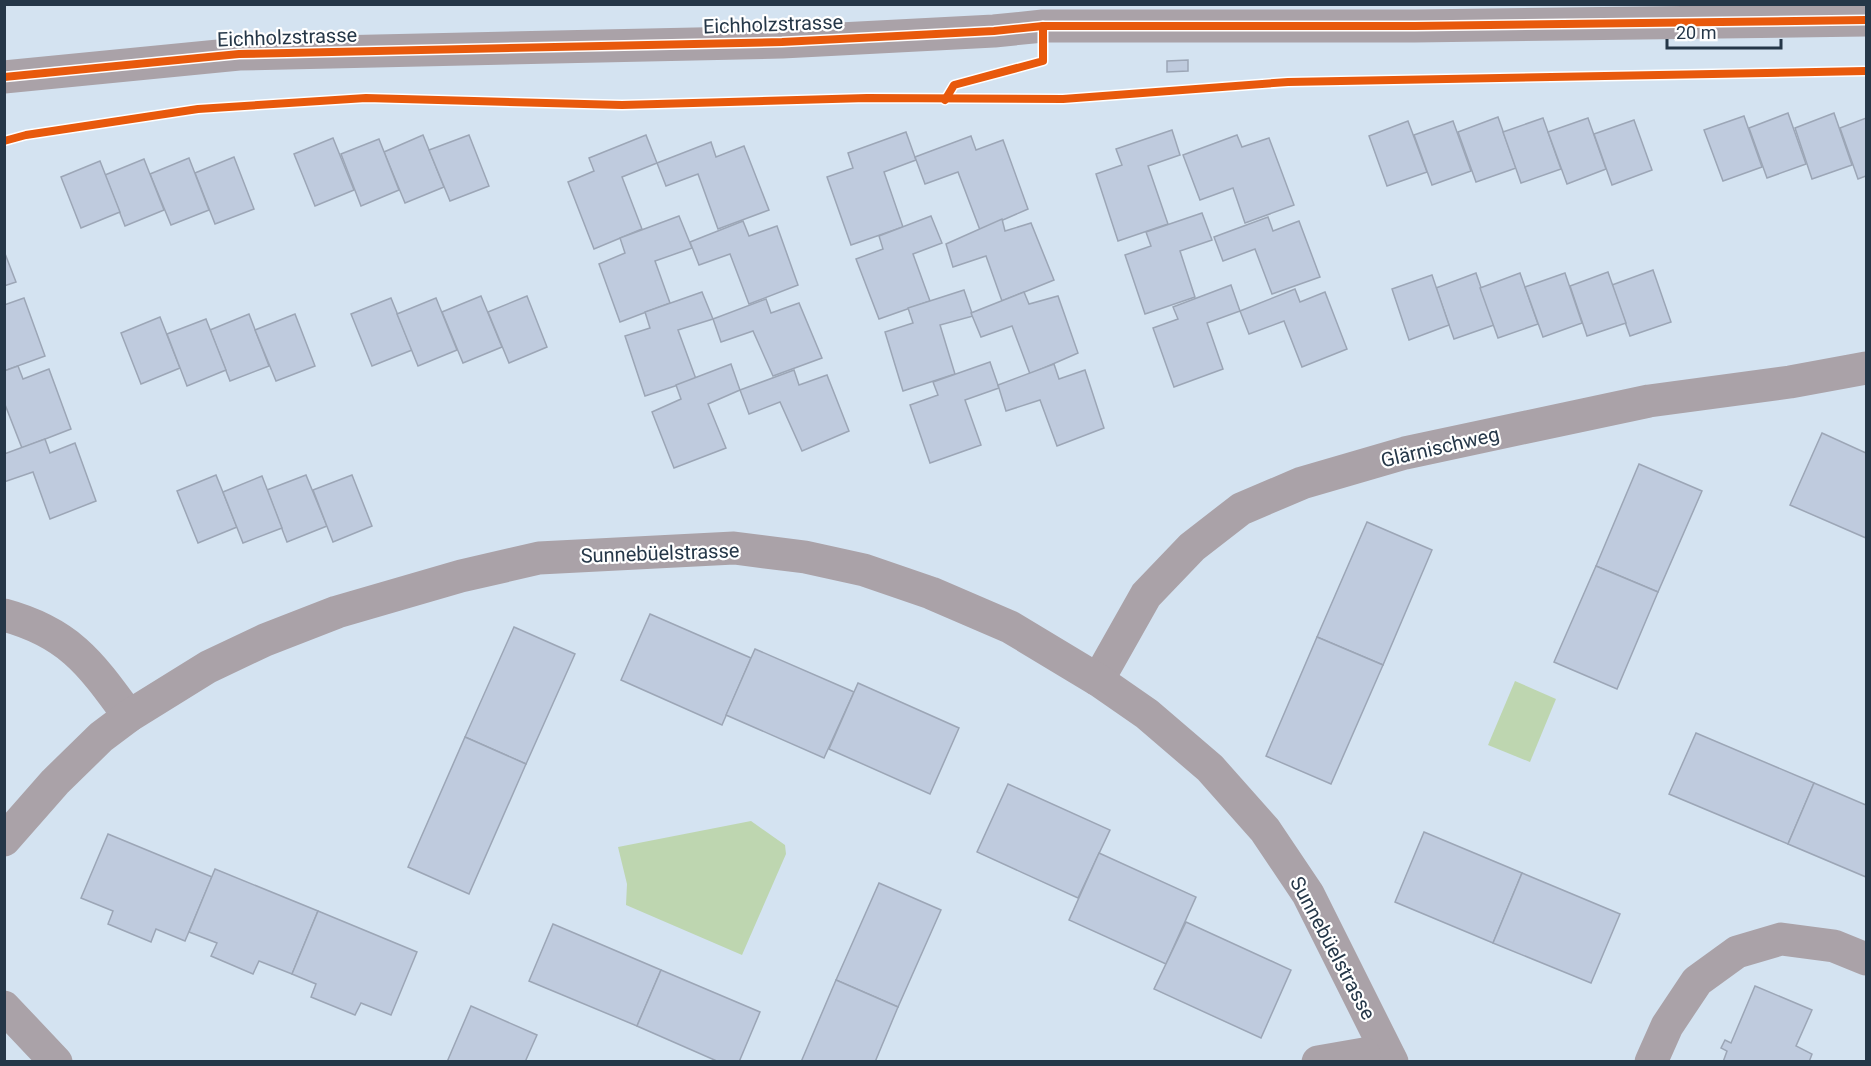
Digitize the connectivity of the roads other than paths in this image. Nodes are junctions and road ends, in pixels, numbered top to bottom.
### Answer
1 (994, 18) edge
2 (1866, 20) edge
3 (4, 77) edge
4 (1866, 368) edge
5 (4, 615) edge
6 (1098, 680) junction
7 (129, 716) junction
8 (4, 840) edge
9 (1866, 959) edge
10 (4, 1007) edge
11 (1378, 1058) edge
12 (56, 1062) edge
13 (1318, 1062) edge
14 (1651, 1062) edge

1 - 2 street, Eichholzstrasse
1 - 3 street, Eichholzstrasse
4 - 6 street, Glärnischweg
5 - 7 street
6 - 7 street, Sunnebüelstrasse
6 - 11 street, Sunnebüelstrasse
7 - 8 street, Sunnebüelstrasse
9 - 14 street
10 - 12 street
11 - 13 street

